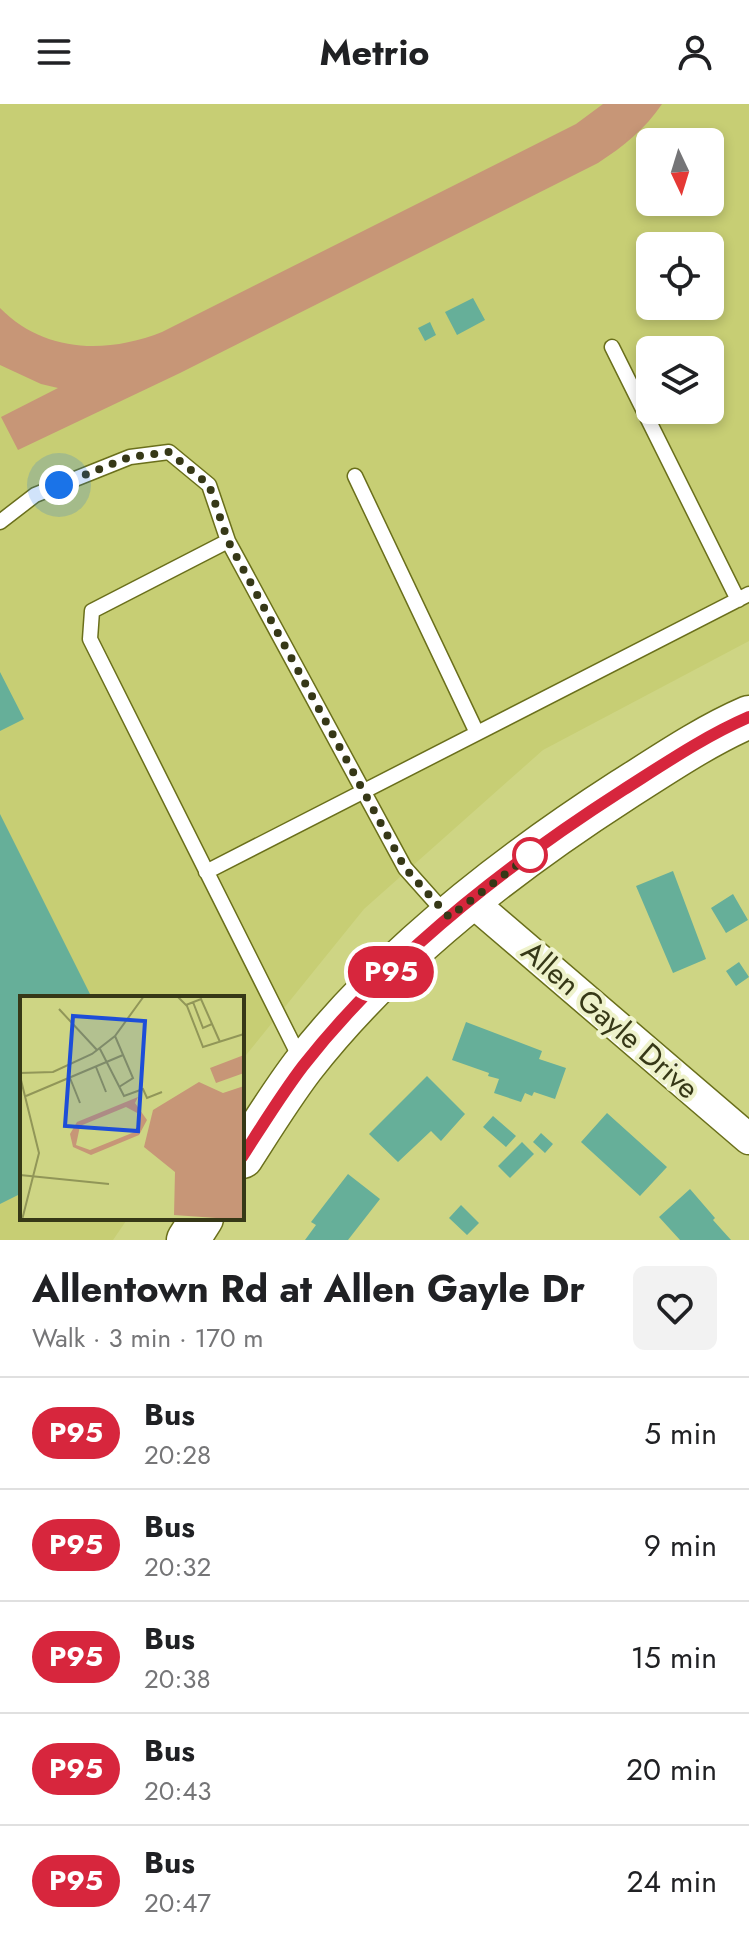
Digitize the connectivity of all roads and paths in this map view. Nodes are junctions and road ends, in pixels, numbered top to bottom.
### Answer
1 (612, 347) dead end
2 (355, 476) dead end
3 (0, 522) edge
4 (228, 541) junction
5 (743, 597) edge
6 (749, 717) edge
7 (477, 733) junction
8 (365, 790) junction
9 (206, 872) junction
10 (460, 909) junction
11 (304, 1066) junction
12 (749, 1139) edge
13 (244, 1154) edge
14 (201, 1220) edge
15 (188, 1240) edge

1 - 5 lane
2 - 7 lane
3 - 4 lane
4 - 8 lane
4 - 9 lane
5 - 7 lane
6 - 10 main road
7 - 8 lane
8 - 9 lane
8 - 10 lane
9 - 11 lane
10 - 11 main road
10 - 12 street, Allen Gayle Drive
11 - 13 main road
14 - 15 main road

